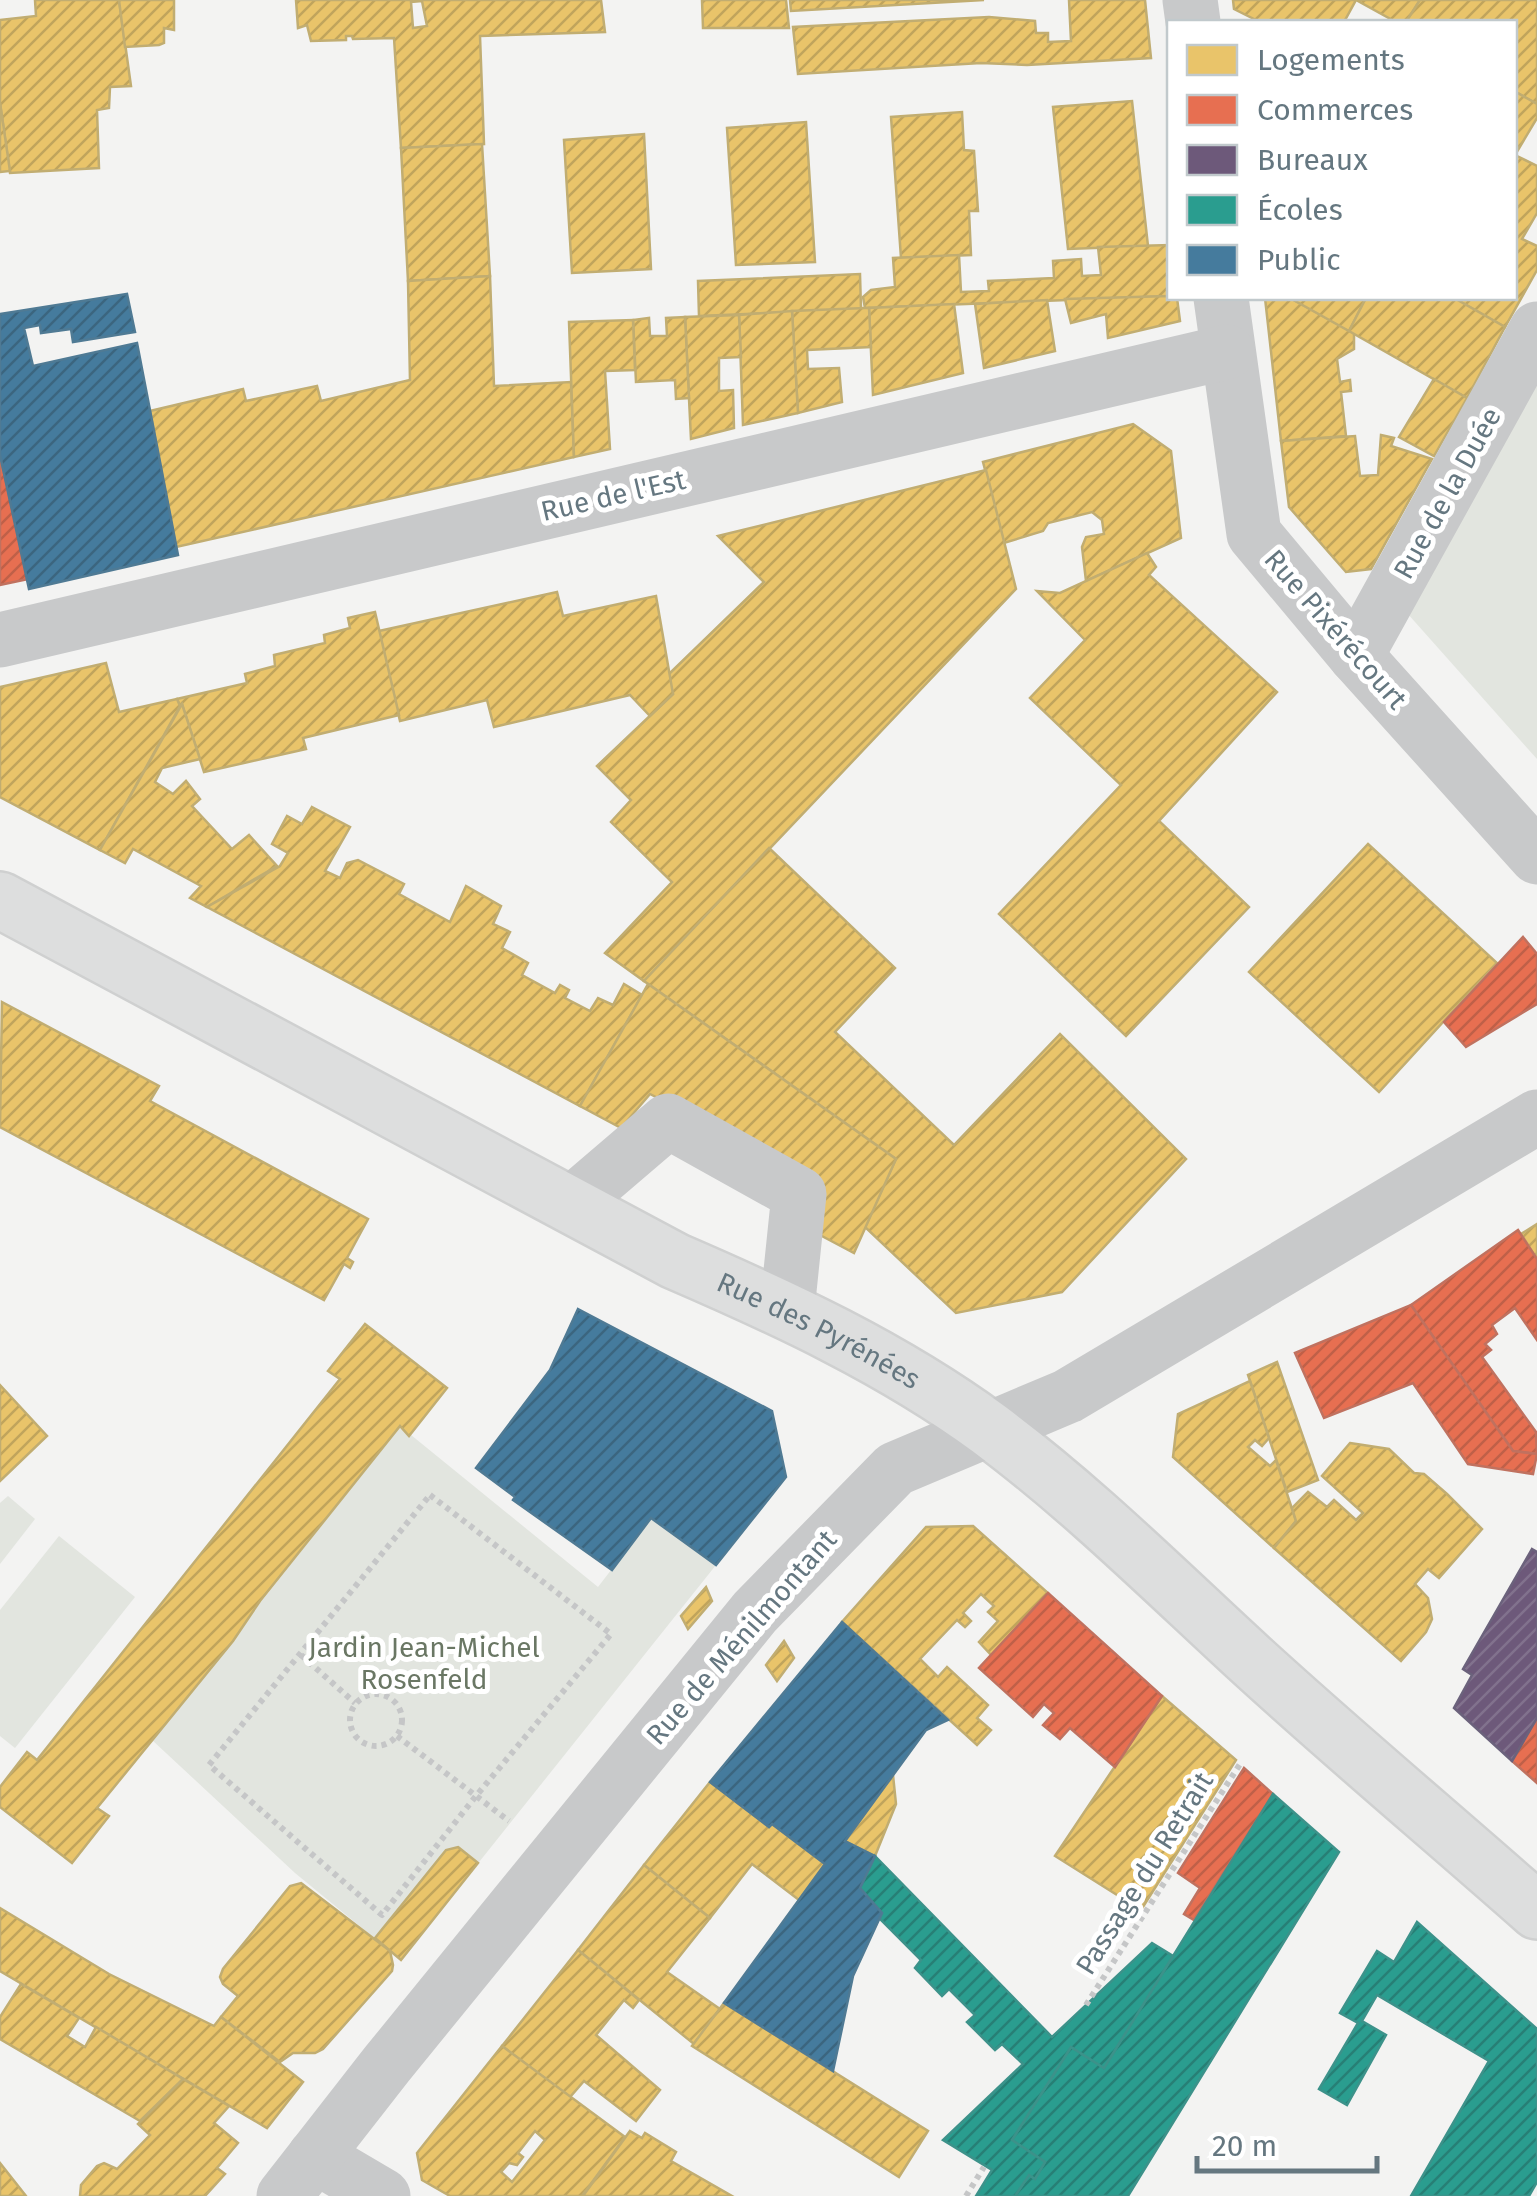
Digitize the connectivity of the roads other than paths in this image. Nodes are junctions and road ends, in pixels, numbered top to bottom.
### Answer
1 (1221, 300) edge
2 (1537, 329) edge
3 (1227, 352) junction
4 (0, 640) edge
5 (1356, 656) junction
6 (1537, 857) edge
7 (0, 900) edge
8 (1537, 1117) edge
9 (571, 1204) junction
10 (787, 1310) junction
11 (987, 1428) junction
12 (1537, 1911) edge
13 (300, 2176) edge
14 (383, 2196) edge

1 - 3 street, Rue Pixérécourt
2 - 5 street, Rue de la Duée
3 - 4 street, Rue de l'Est
3 - 5 street, Rue Pixérécourt
5 - 6 street, Rue Pixérécourt
7 - 9 main road, Rue des Pyrénées
8 - 11 street, Rue de Ménilmontant
9 - 10 main road, Rue des Pyrénées
9 - 10 street
10 - 11 main road, Rue des Pyrénées
11 - 12 main road, Rue des Pyrénées
11 - 13 street, Rue de Ménilmontant
13 - 14 street

